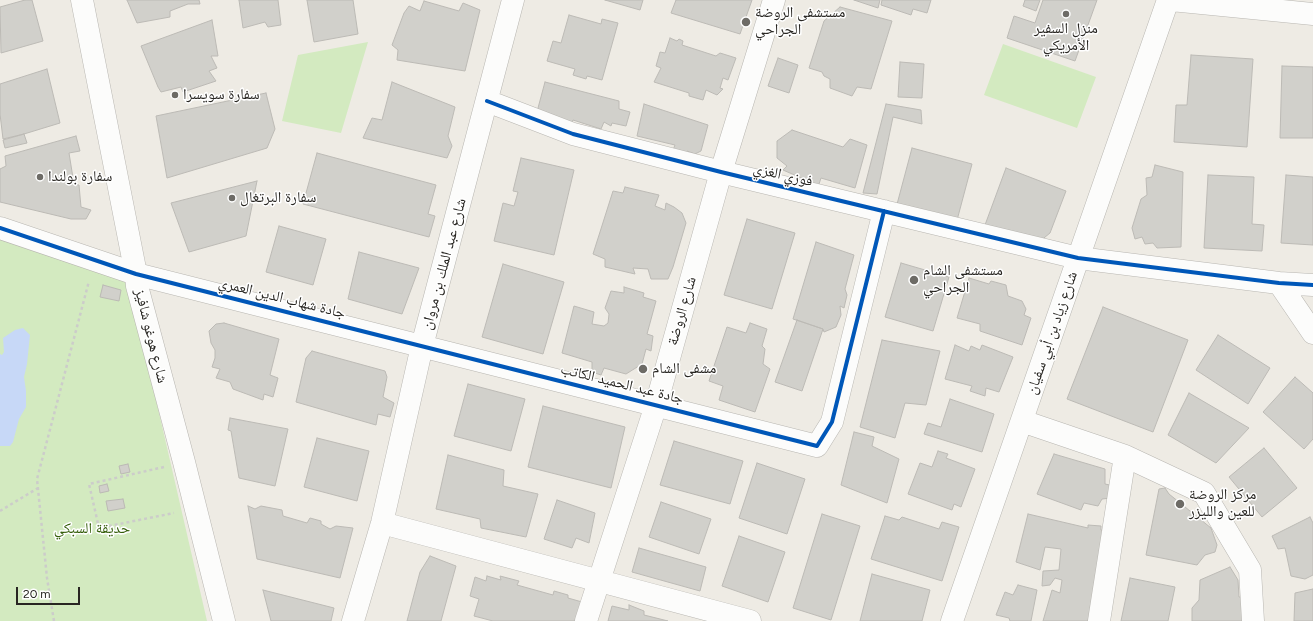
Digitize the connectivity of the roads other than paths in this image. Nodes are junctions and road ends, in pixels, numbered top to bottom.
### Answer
1 (82, 0) edge
2 (513, 0) edge
3 (774, 0) edge
4 (1169, 0) edge
5 (1313, 14) edge
6 (487, 101) junction
7 (721, 172) junction
8 (884, 211) junction
9 (0, 228) edge
10 (1078, 258) junction
11 (136, 274) junction
12 (1279, 283) junction
13 (1313, 285) edge
14 (1313, 333) edge
15 (422, 346) junction
16 (656, 405) junction
17 (1022, 421) junction
18 (1125, 456) junction
19 (382, 523) junction
20 (598, 581) junction
21 (677, 611) edge
22 (224, 621) edge
23 (353, 621) edge
24 (586, 621) edge
25 (750, 621) edge
26 (952, 621) edge
27 (1099, 621) edge
28 (1253, 621) edge

1 - 11 street, شارع هوغو شافيز
2 - 6 street, شارع عبد الملك بن مروان
3 - 7 street, شارع الروضة
4 - 5 street
4 - 10 street, شارع زياد بن أبي سفيان
6 - 7 street, فوزي الغزي
6 - 15 street, شارع عبد الملك بن مروان
7 - 8 street, فوزي الغزي
7 - 16 street, شارع الروضة
8 - 10 street, فوزي الغزي
8 - 16 street, جادة عبد الحميد الكاتب
9 - 11 street, جادة شهاب الدين العمري
10 - 12 street, فوزي الغزي
10 - 17 street, شارع زياد بن أبي سفيان
11 - 15 street, جادة شهاب الدين العمري
11 - 22 street, شارع هوغو شافيز
12 - 13 street, فوزي الغزي
12 - 14 street
15 - 16 street, جادة عبد الحميد الكاتب
15 - 19 street, شارع عبد الملك بن مروان
16 - 20 street, شارع الروضة
17 - 18 street
17 - 26 street, شارع زياد بن أبي سفيان
18 - 27 street
18 - 28 street
19 - 20 street
19 - 23 street, شارع عبد الملك بن مروان
20 - 21 street
20 - 24 street, شارع الروضة
21 - 25 street

